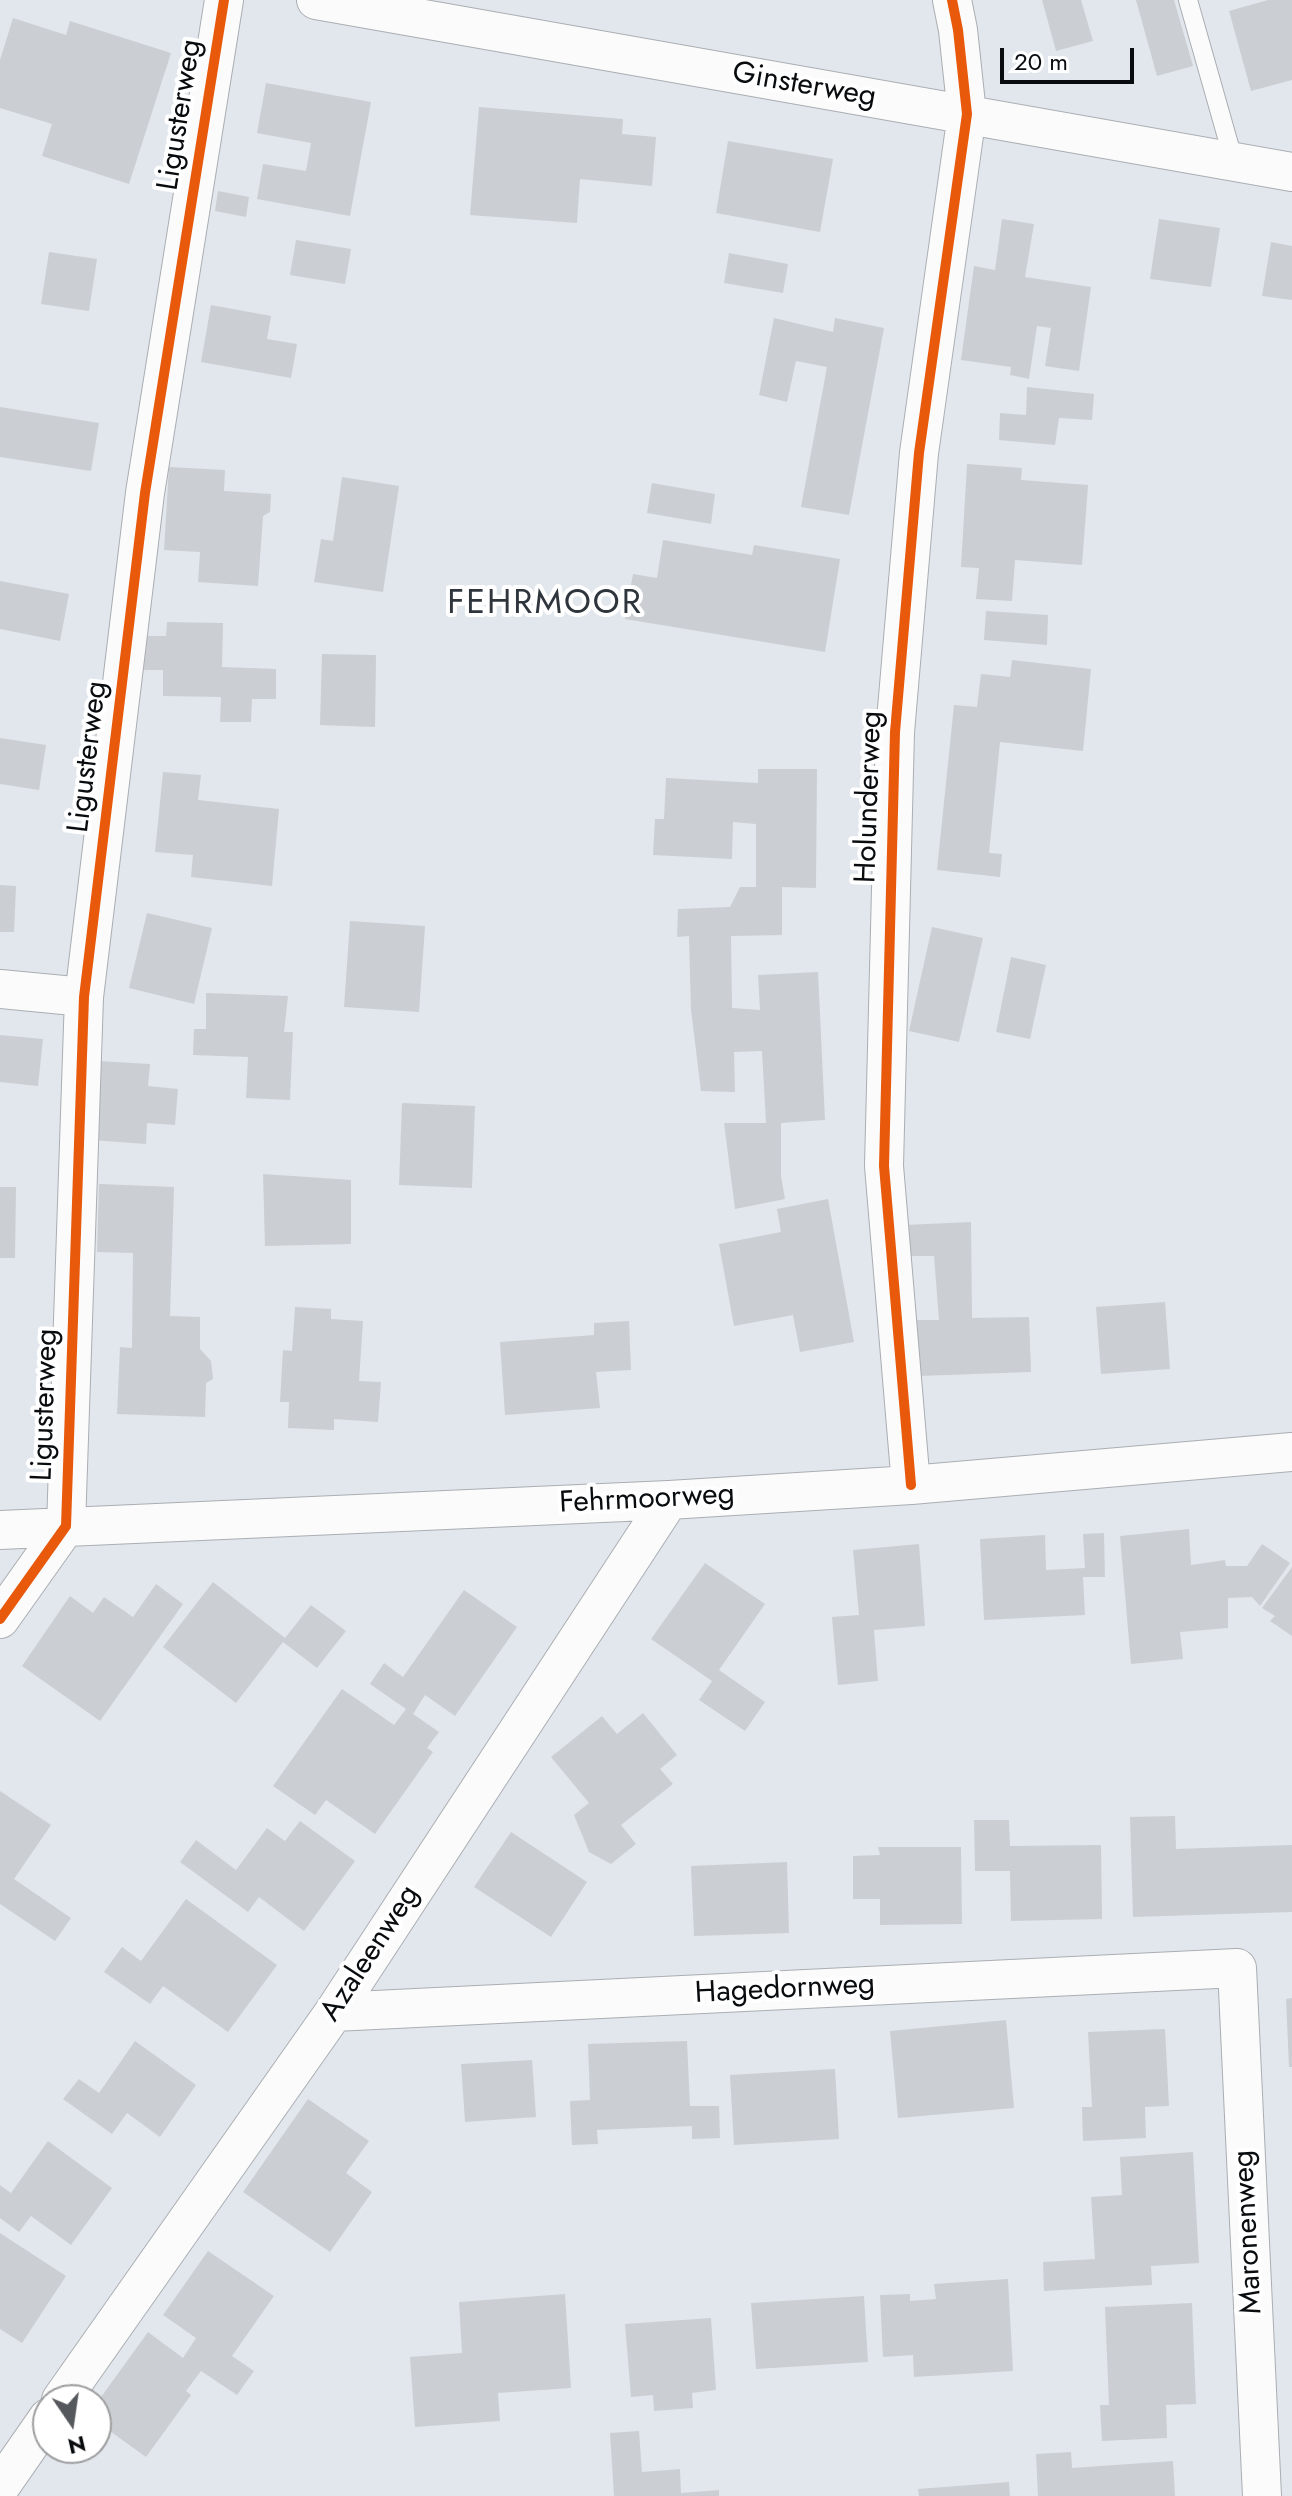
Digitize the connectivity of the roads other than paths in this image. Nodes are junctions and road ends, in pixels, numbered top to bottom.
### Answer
1 (224, 0) edge
2 (316, 0) edge
3 (952, 0) edge
4 (1188, 0) edge
5 (967, 114) junction
6 (1234, 162) junction
7 (1292, 172) edge
8 (0, 989) edge
9 (84, 997) junction
10 (1292, 1452) edge
11 (911, 1485) junction
12 (669, 1500) junction
13 (66, 1526) junction
14 (0, 1530) edge
15 (0, 1619) edge
16 (1237, 1968) joint
17 (334, 2012) junction
18 (72, 2384) edge
19 (32, 2441) edge
20 (0, 2487) edge
21 (1262, 2496) edge

1 - 9 street, Ligusterweg
2 - 5 street, Ginsterweg
3 - 5 street, Holunderweg
4 - 6 lane
5 - 6 street, Ginsterweg
5 - 11 street, Holunderweg
6 - 7 street, Ginsterweg
8 - 9 street
9 - 13 street, Ligusterweg
10 - 11 street, Fehrmoorweg
11 - 12 street, Fehrmoorweg
12 - 13 street, Fehrmoorweg
12 - 17 street, Azaleenweg
13 - 14 street, Fehrmoorweg
13 - 15 street
16 - 17 street, Hagedornweg
16 - 21 street, Maronenweg
17 - 18 street, Azaleenweg
19 - 20 street

